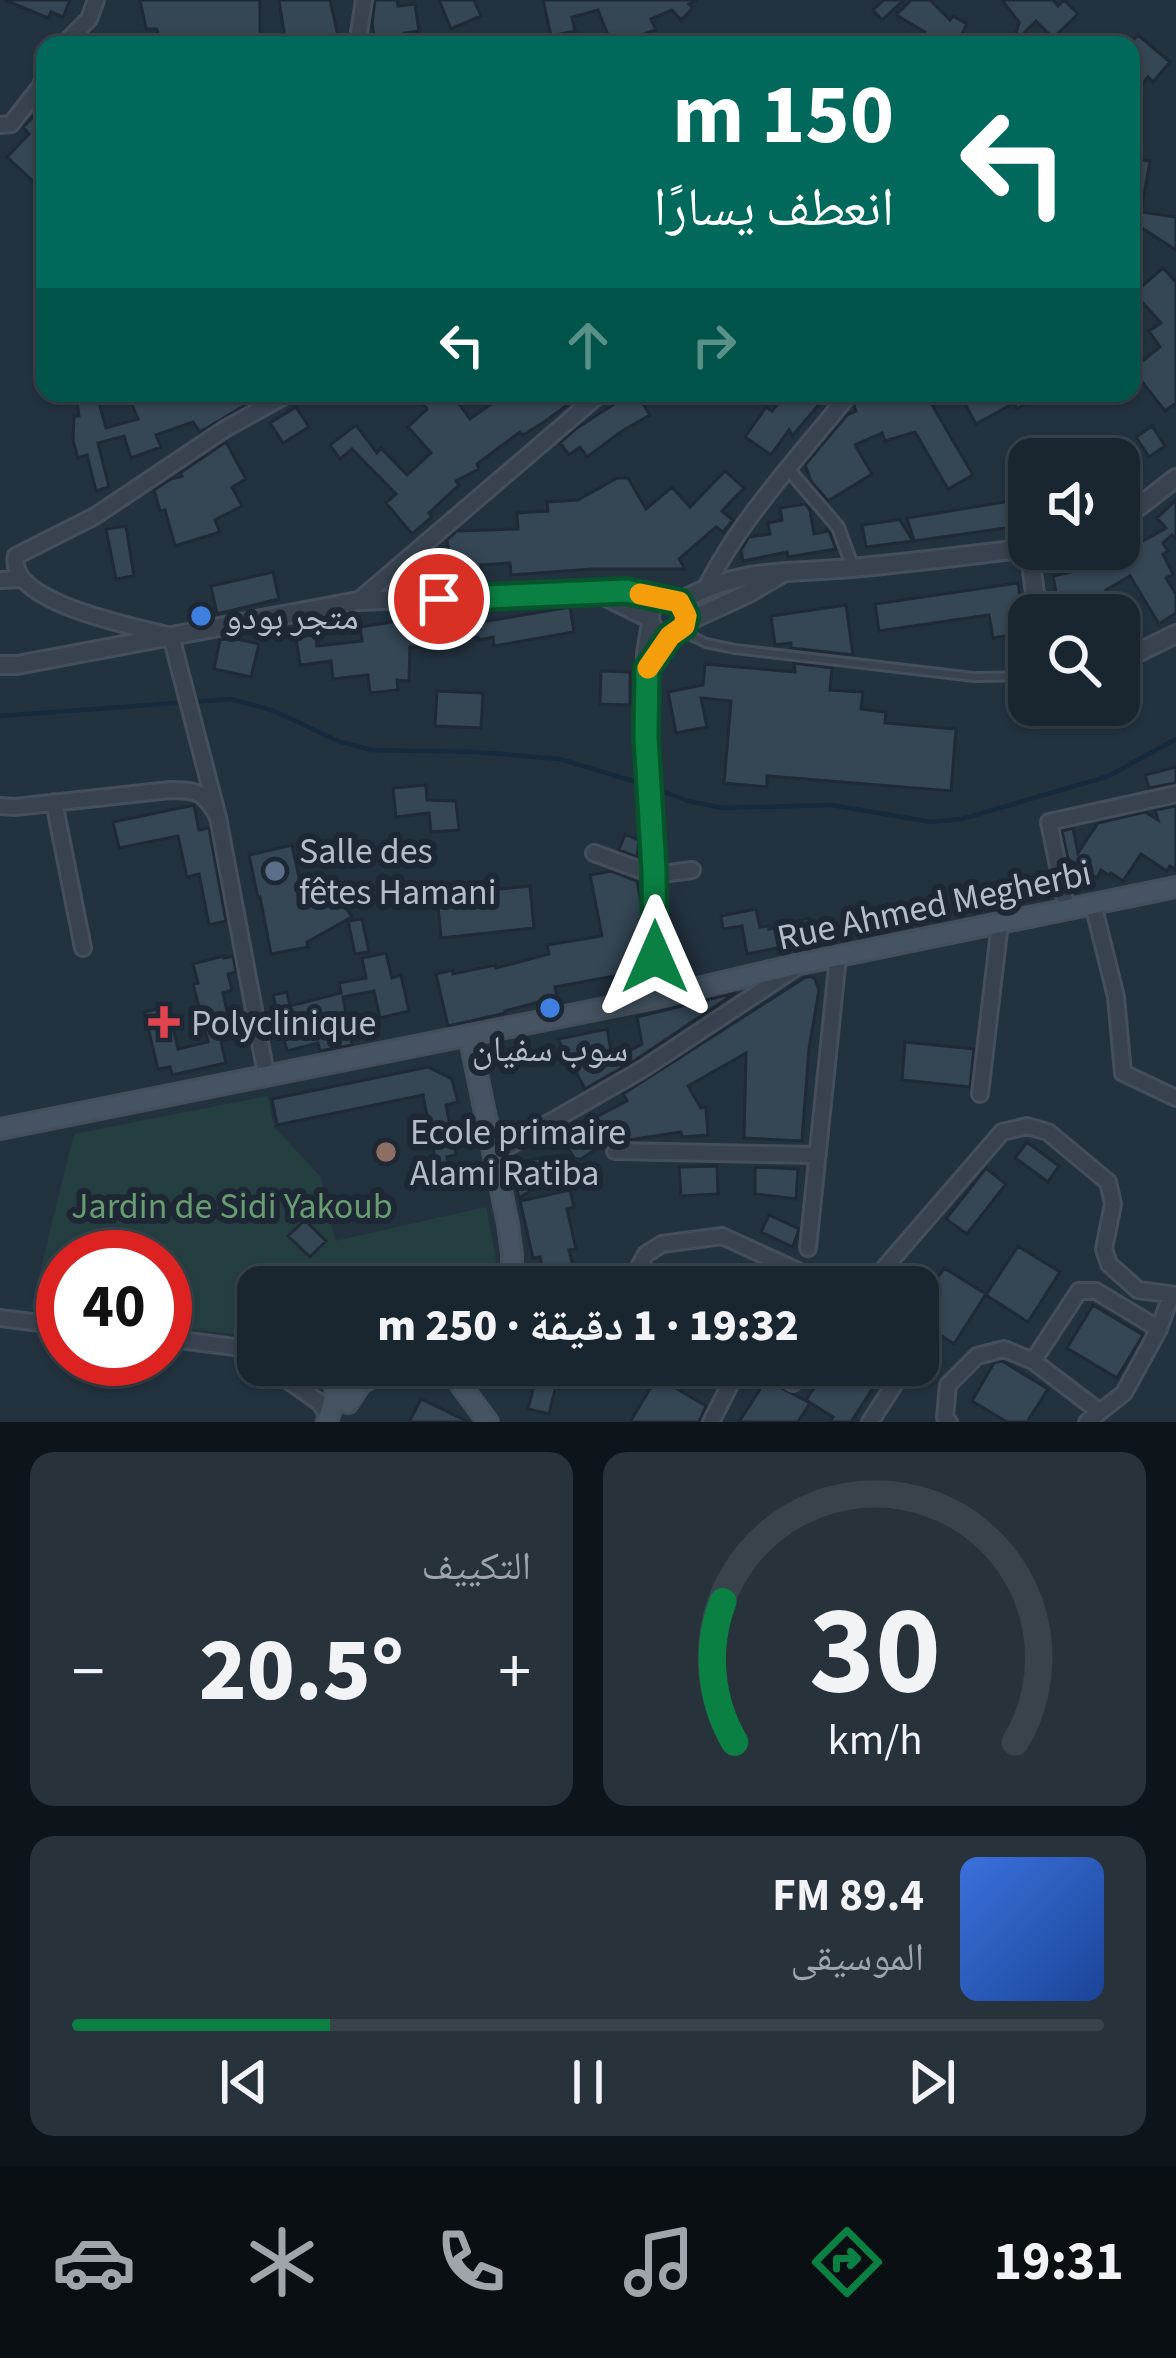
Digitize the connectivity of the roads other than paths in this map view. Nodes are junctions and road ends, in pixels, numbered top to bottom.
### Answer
1 (96, 0) edge
2 (364, 0) edge
3 (72, 36) edge
4 (358, 36) edge
5 (36, 89) edge
6 (0, 125) edge
7 (274, 402) edge
8 (591, 402) edge
9 (843, 402) edge
10 (789, 470) junction
11 (1176, 478) edge
12 (1140, 505) edge
13 (1008, 551) edge
14 (853, 568) junction
15 (784, 572) junction
16 (21, 579) junction
17 (0, 580) edge
18 (707, 586) junction
19 (600, 594) junction
20 (672, 601) junction
21 (358, 602) junction
22 (650, 620) junction
23 (679, 629) junction
24 (1176, 634) edge
25 (171, 636) junction
26 (1140, 652) edge
27 (0, 665) edge
28 (647, 669) junction
29 (1008, 676) edge
30 (1176, 794) edge
31 (54, 802) junction
32 (0, 806) edge
33 (218, 817) junction
34 (594, 853) dead end
35 (692, 870) dead end
36 (654, 872) junction
37 (1176, 887) edge
38 (1093, 904) junction
39 (1067, 910) junction
40 (1000, 923) junction
41 (83, 948) dead end
42 (838, 957) junction
43 (800, 964) junction
44 (655, 998) junction
45 (502, 1028) junction
46 (469, 1034) junction
47 (441, 1040) junction
48 (476, 1071) junction
49 (266, 1074) junction
50 (980, 1094) dead end
51 (1176, 1098) edge
52 (0, 1129) edge
53 (615, 1151) dead end
54 (493, 1155) junction
55 (818, 1155) junction
56 (808, 1248) dead end
57 (512, 1266) edge
58 (640, 1266) edge
59 (787, 1266) edge
60 (886, 1266) edge
61 (1174, 1295) edge
62 (0, 1318) edge
63 (36, 1323) edge
64 (1159, 1329) junction
65 (192, 1342) edge
66 (237, 1349) edge
67 (1033, 1361) junction
68 (296, 1386) edge
69 (336, 1386) edge
70 (356, 1386) edge
71 (373, 1386) edge
72 (461, 1386) edge
73 (729, 1386) edge
74 (895, 1386) edge
75 (348, 1403) junction
76 (1094, 1417) edge
77 (877, 1419) edge
78 (331, 1420) edge
79 (488, 1422) edge
80 (711, 1422) edge
81 (949, 1422) edge

1 - 3 street
2 - 4 street
5 - 6 street
7 - 16 street
8 - 21 street
9 - 10 street
10 - 14 street
10 - 18 street
11 - 12 street
13 - 14 street
14 - 15 street
15 - 18 street
15 - 23 street
16 - 17 street
16 - 25 street
18 - 20 street
19 - 20 street
19 - 21 street
19 - 22 street
20 - 22 street
20 - 23 street
21 - 25 street
22 - 23 street
22 - 28 street
23 - 28 street
23 - 29 lane
24 - 26 street
25 - 27 street
25 - 33 street
28 - 36 street
30 - 39 street
31 - 32 street
31 - 33 street
31 - 41 street
33 - 49 street
34 - 36 street
35 - 36 street
36 - 44 street
37 - 38 main road, Rue Ahmed Megherbi
38 - 39 main road, Rue Ahmed Megherbi
38 - 51 street
39 - 40 main road, Rue Ahmed Megherbi
40 - 42 main road, Rue Ahmed Megherbi
40 - 50 street
42 - 43 main road, Rue Ahmed Megherbi
42 - 55 street
43 - 44 main road, Rue Ahmed Megherbi
43 - 54 street
44 - 45 main road, Rue Ahmed Megherbi
45 - 46 main road, Rue Ahmed Megherbi
45 - 48 main road
46 - 47 main road, Rue Ahmed Megherbi
46 - 48 main road
47 - 48 main road
47 - 49 main road, Rue Ahmed Megherbi
48 - 54 main road
49 - 52 main road, Rue Ahmed Megherbi
53 - 55 street
54 - 57 main road
55 - 56 street
58 - 59 street
60 - 61 street
61 - 64 street
62 - 63 street
64 - 67 street
64 - 76 street
65 - 66 street
67 - 76 street
67 - 81 street
68 - 78 street
69 - 78 main road
70 - 75 main road
71 - 75 main road
72 - 79 main road
73 - 80 street
74 - 77 street
75 - 78 main road

